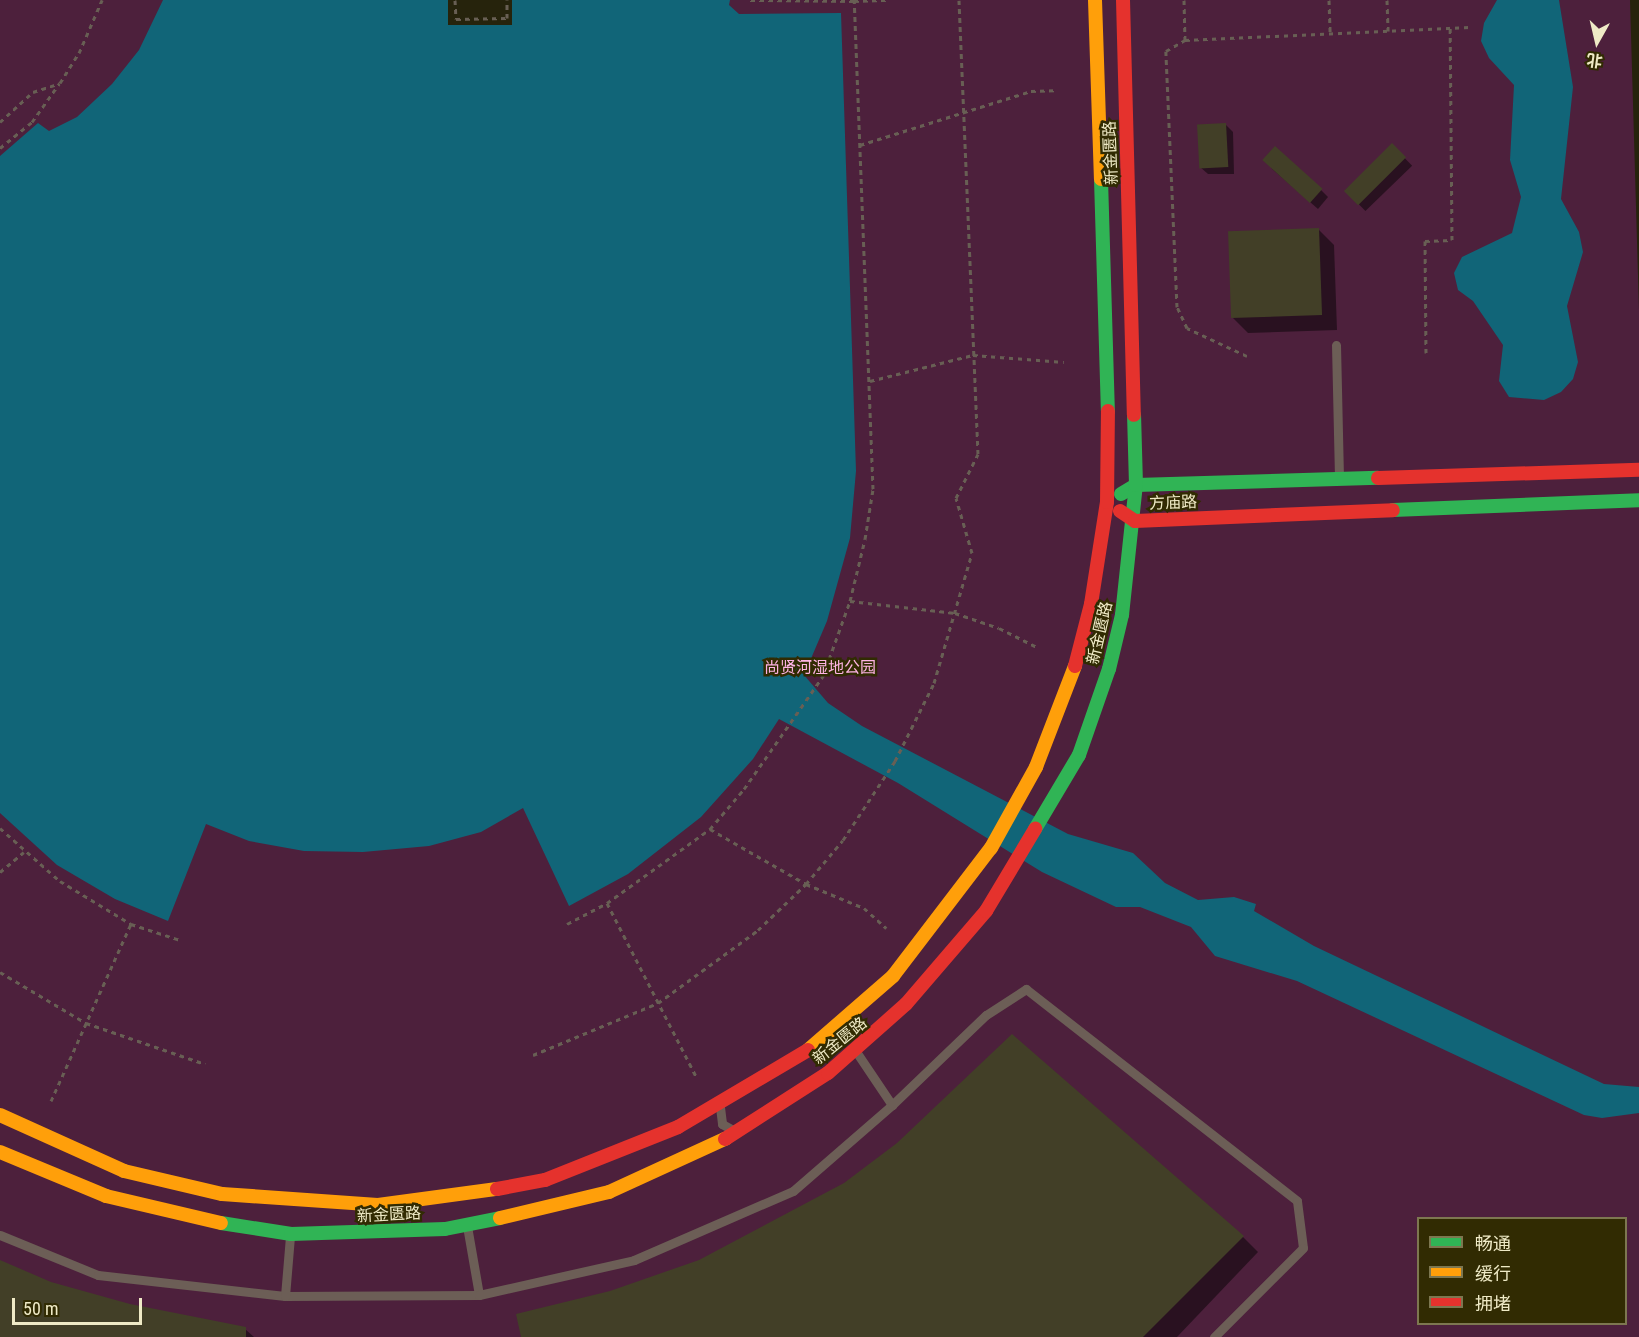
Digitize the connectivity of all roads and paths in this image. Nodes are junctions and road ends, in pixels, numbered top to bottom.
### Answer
1 (102, 0) edge
2 (455, 0) edge
3 (507, 0) edge
4 (750, 0) edge
5 (890, 0) edge
6 (959, 0) edge
7 (1095, 0) edge
8 (1122, 0) edge
9 (1185, 0) edge
10 (1329, 0) edge
11 (1388, 0) edge
12 (854, 1) edge
13 (1470, 27) dead end
14 (1450, 28) junction
15 (1388, 31) junction
16 (1330, 33) junction
17 (1185, 40) junction
18 (60, 82) junction
19 (1055, 90) dead end
20 (964, 113) junction
21 (0, 122) edge
22 (860, 145) junction
23 (0, 148) edge
24 (1336, 345) dead end
25 (1426, 353) dead end
26 (973, 355) junction
27 (1247, 356) dead end
28 (1064, 362) dead end
29 (870, 381) junction
30 (1639, 470) edge
31 (1339, 477) junction
32 (1136, 485) junction
33 (1639, 500) edge
34 (1107, 502) junction
35 (1135, 521) junction
36 (850, 601) junction
37 (956, 614) junction
38 (1037, 647) dead end
39 (0, 828) edge
40 (710, 829) junction
41 (24, 852) junction
42 (0, 872) edge
43 (806, 884) junction
44 (607, 903) junction
45 (131, 924) junction
46 (567, 924) dead end
47 (886, 928) dead end
48 (180, 940) dead end
49 (0, 972) edge
50 (658, 1004) junction
51 (86, 1023) junction
52 (856, 1051) junction
53 (533, 1056) dead end
54 (205, 1064) dead end
55 (697, 1078) dead end
56 (51, 1101) dead end
57 (721, 1104) junction
58 (892, 1105) junction
59 (0, 1115) edge
60 (740, 1130) junction
61 (690, 1131) junction
62 (0, 1152) edge
63 (694, 1155) junction
64 (73, 1160) junction
65 (124, 1171) junction
66 (58, 1178) junction
67 (115, 1198) junction
68 (467, 1225) junction
69 (291, 1233) junction
70 (0, 1235) edge
71 (479, 1295) junction
72 (285, 1296) junction
73 (1214, 1337) edge

1 - 18 path
2 - 3 path
4 - 12 path
5 - 12 path
6 - 20 path
7 - 34 street, 新金匮路
8 - 32 street, 新金匮路
9 - 17 path
10 - 16 path
11 - 15 path
12 - 22 path
13 - 14 path
14 - 15 path
14 - 25 path
15 - 16 path
16 - 17 path
17 - 27 path
18 - 21 path
18 - 23 path
19 - 20 path
20 - 22 path
20 - 26 path
22 - 29 path
24 - 31 lane
26 - 28 path
26 - 29 path
26 - 37 path
29 - 36 path
30 - 31 street, 方庙路
31 - 32 street, 方庙路
32 - 34 street, 方庙路
32 - 35 street, 新金匮路
33 - 35 street, 方庙路
34 - 35 street, 方庙路
34 - 57 street, 新金匮路
35 - 52 street, 新金匮路
36 - 37 path
36 - 40 path
37 - 38 path
37 - 43 path
39 - 41 path
40 - 43 path
40 - 44 path
41 - 42 path
41 - 45 path
43 - 47 path
43 - 50 path
44 - 46 path
44 - 50 path
45 - 48 path
45 - 51 path
49 - 51 path
50 - 53 path
50 - 55 path
51 - 54 path
51 - 56 path
52 - 58 lane
52 - 60 street, 新金匮路
57 - 60 lane
57 - 61 street, 新金匮路
58 - 71 lane
58 - 73 lane
59 - 64 street, 新金匮路
60 - 63 street, 新金匮路
61 - 63 lane
61 - 65 street, 新金匮路
62 - 66 street, 新金匮路
63 - 68 street, 新金匮路
64 - 65 street, 新金匮路
64 - 66 lane
65 - 67 lane, 新金匮路
66 - 67 street, 新金匮路
67 - 69 street, 新金匮路
68 - 69 street, 新金匮路
68 - 71 lane
69 - 72 lane
70 - 72 lane
71 - 72 lane

